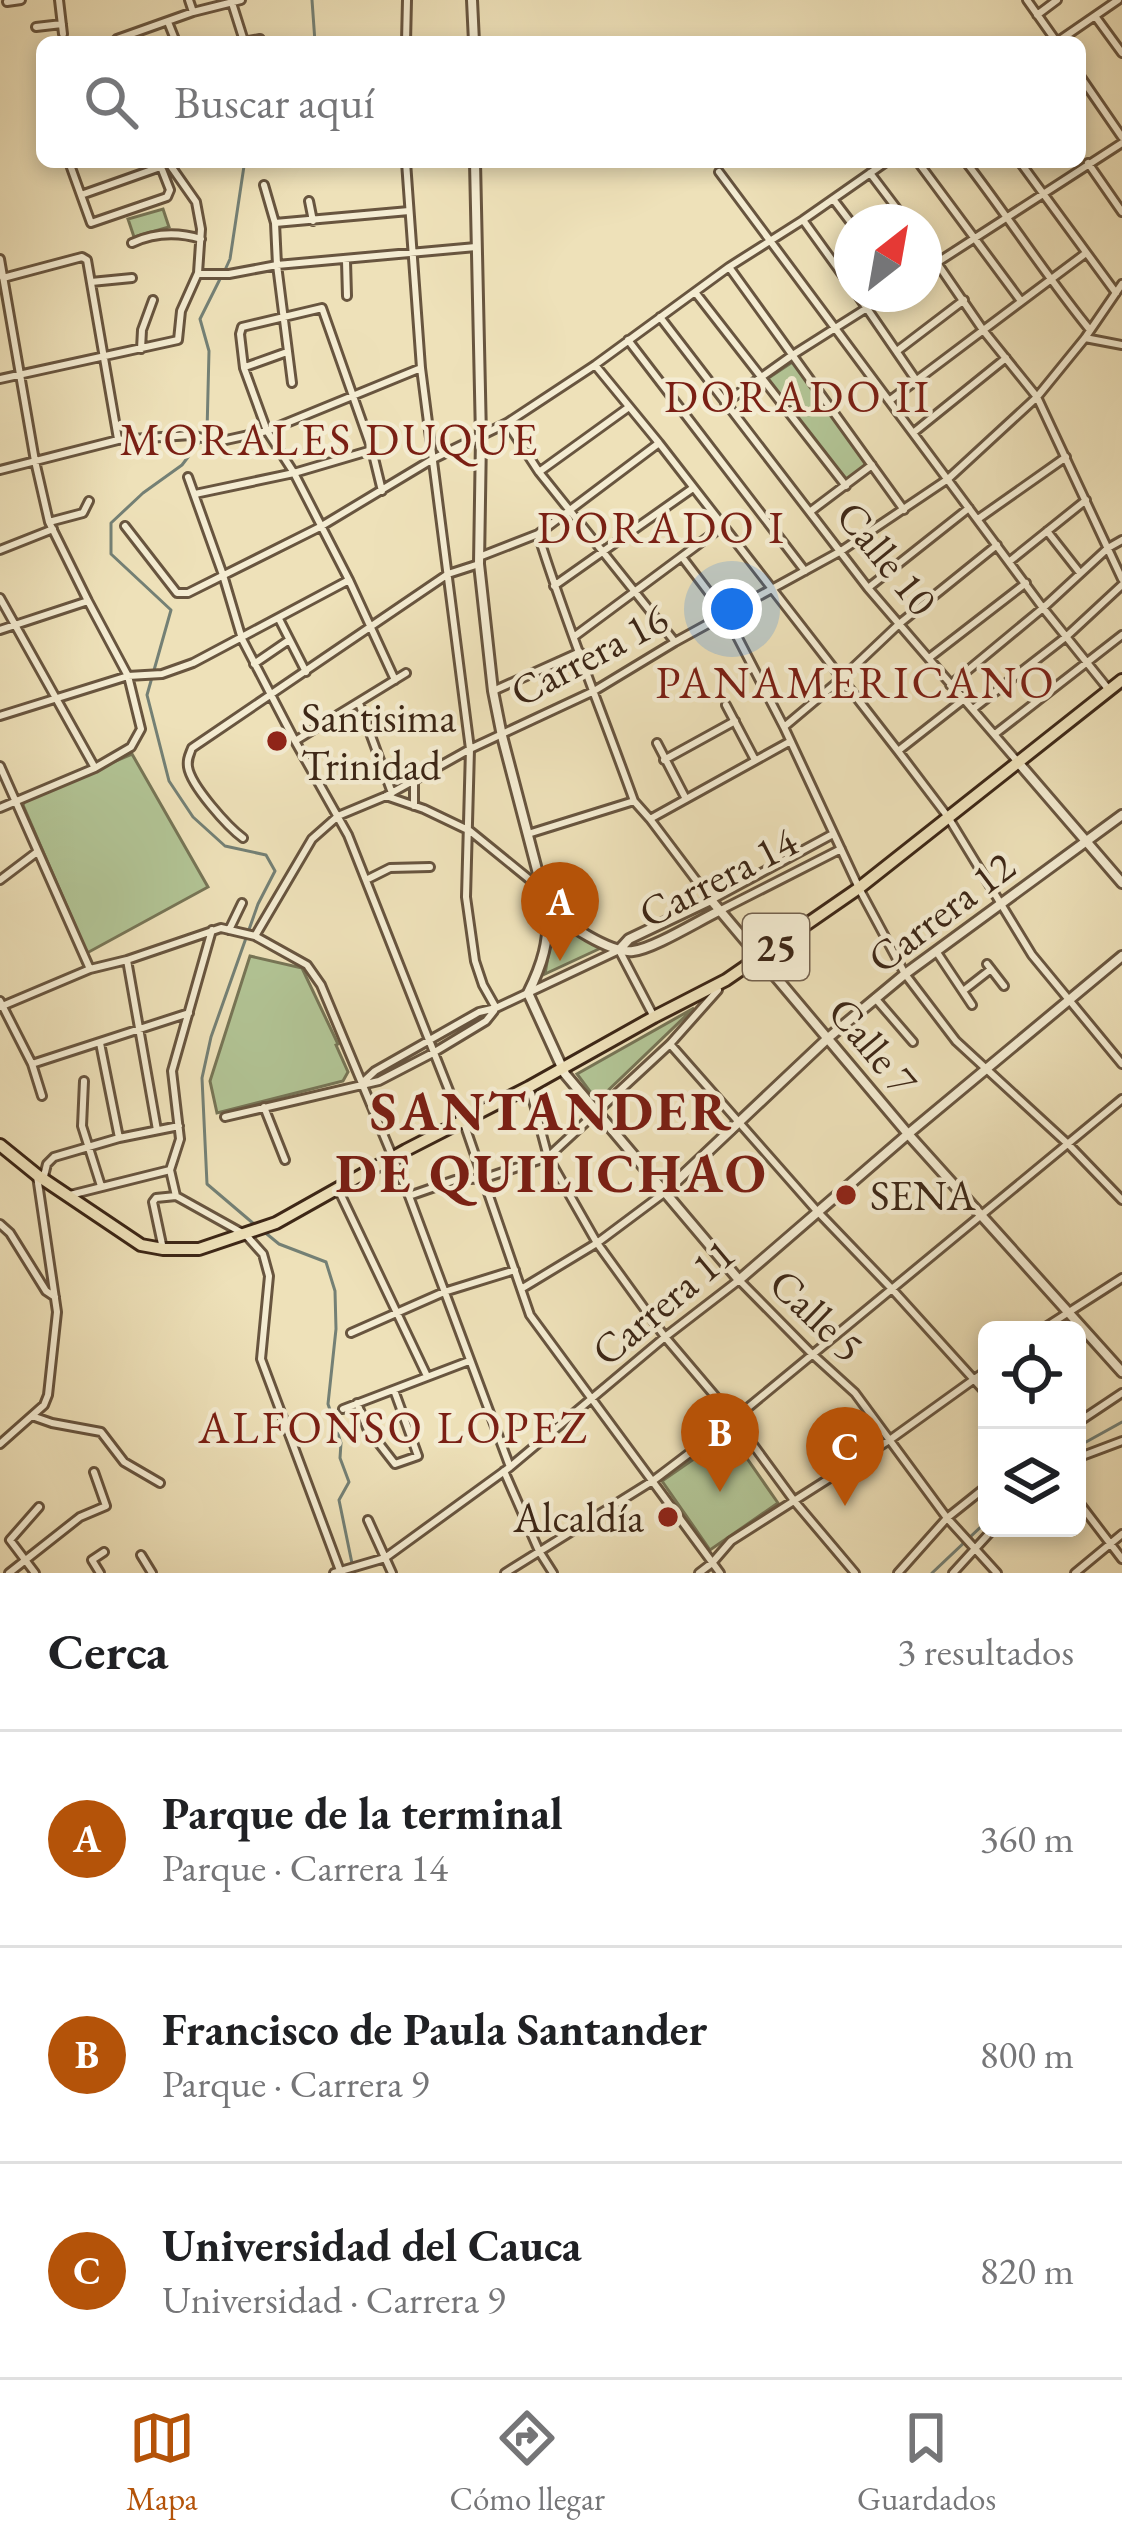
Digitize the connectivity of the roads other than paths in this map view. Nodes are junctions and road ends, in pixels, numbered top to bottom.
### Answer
1 (21, 0) edge
2 (59, 0) edge
3 (189, 0) edge
4 (407, 0) edge
5 (472, 0) edge
6 (1028, 0) edge
7 (1058, 0) edge
8 (1118, 0) edge
9 (7, 2) edge
10 (232, 2) edge
11 (193, 12) junction
12 (1037, 15) junction
13 (1095, 16) junction
14 (168, 22) junction
15 (62, 24) junction
16 (36, 27) dead end
17 (63, 34) dead end
18 (128, 36) edge
19 (174, 36) edge
20 (241, 36) edge
21 (406, 36) edge
22 (474, 36) edge
23 (1053, 36) edge
24 (1066, 36) edge
25 (1122, 53) edge
26 (1086, 85) edge
27 (1122, 140) edge
28 (1088, 163) joint
29 (73, 168) edge
30 (155, 168) edge
31 (167, 168) edge
32 (169, 168) edge
33 (406, 168) edge
34 (476, 168) edge
35 (877, 168) edge
36 (922, 168) edge
37 (971, 168) edge
38 (1024, 168) edge
39 (1081, 168) edge
40 (719, 172) dead end
41 (869, 173) junction
42 (264, 184) dead end
43 (1043, 194) junction
44 (81, 195) junction
45 (833, 200) junction
46 (309, 201) dead end
47 (836, 204) edge
48 (893, 204) edge
49 (410, 211) junction
50 (1122, 212) edge
51 (1007, 216) junction
52 (313, 220) junction
53 (802, 220) junction
54 (275, 223) junction
55 (974, 238) junction
56 (201, 239) junction
57 (768, 242) junction
58 (132, 243) dead end
59 (476, 247) junction
60 (413, 252) junction
61 (1086, 253) junction
62 (942, 258) edge
63 (0, 260) edge
64 (346, 261) junction
65 (834, 264) edge
66 (277, 266) junction
67 (729, 267) junction
68 (942, 267) edge
69 (201, 274) junction
70 (132, 278) dead end
71 (1, 279) edge
72 (1050, 280) junction
73 (91, 282) junction
74 (1122, 284) edge
75 (694, 292) junction
76 (1117, 293) junction
77 (347, 296) dead end
78 (153, 300) dead end
79 (964, 300) junction
80 (1021, 302) junction
81 (862, 312) edge
82 (869, 312) edge
83 (283, 316) junction
84 (660, 317) junction
85 (837, 329) junction
86 (983, 330) junction
87 (1087, 334) junction
88 (628, 340) junction
89 (1122, 345) edge
90 (141, 349) junction
91 (897, 351) junction
92 (287, 352) junction
93 (791, 356) junction
94 (104, 358) junction
95 (1006, 358) junction
96 (595, 365) junction
97 (244, 368) junction
98 (421, 368) junction
99 (19, 375) junction
100 (761, 377) junction
101 (0, 379) edge
102 (916, 380) junction
103 (292, 383) dead end
104 (353, 395) junction
105 (1037, 397) junction
106 (889, 401) junction
107 (725, 403) junction
108 (629, 406) junction
109 (507, 423) junction
110 (267, 430) junction
111 (913, 433) junction
112 (481, 437) junction
113 (118, 440) junction
114 (659, 442) junction
115 (372, 450) junction
116 (1066, 457) junction
117 (433, 459) junction
118 (35, 461) junction
119 (872, 466) junction
120 (0, 470) edge
121 (539, 472) junction
122 (294, 473) junction
123 (188, 477) dead end
124 (948, 479) junction
125 (846, 486) junction
126 (693, 488) junction
127 (382, 491) junction
128 (194, 494) junction
129 (89, 500) dead end
130 (1086, 500) junction
131 (969, 508) junction
132 (571, 510) junction
133 (904, 510) junction
134 (811, 511) junction
135 (978, 519) junction
136 (51, 526) junction
137 (125, 526) dead end
138 (723, 526) junction
139 (320, 527) junction
140 (1047, 531) junction
141 (538, 534) junction
142 (1122, 540) edge
143 (997, 545) junction
144 (1108, 548) junction
145 (0, 550) edge
146 (841, 551) junction
147 (602, 552) junction
148 (682, 557) junction
149 (479, 561) junction
150 (1010, 561) junction
151 (805, 571) junction
152 (1079, 573) junction
153 (448, 574) junction
154 (223, 575) junction
155 (349, 580) junction
156 (1122, 582) edge
157 (1026, 583) junction
158 (554, 586) junction
159 (868, 588) junction
160 (770, 589) junction
161 (634, 592) junction
162 (0, 598) edge
163 (88, 601) junction
164 (1043, 608) junction
165 (726, 616) junction
166 (279, 619) junction
167 (899, 624) junction
168 (14, 626) junction
169 (371, 628) junction
170 (0, 630) edge
171 (1122, 635) edge
172 (575, 636) junction
173 (1066, 636) junction
174 (242, 639) junction
175 (289, 640) junction
176 (675, 641) junction
177 (580, 652) junction
178 (929, 658) junction
179 (1088, 662) junction
180 (254, 664) junction
181 (306, 672) junction
182 (406, 673) dead end
183 (132, 677) junction
184 (394, 680) junction
185 (841, 680) junction
186 (950, 685) junction
187 (1119, 686) edge
188 (493, 691) junction
189 (595, 691) junction
190 (56, 697) junction
191 (271, 697) junction
192 (963, 700) junction
193 (359, 703) junction
194 (726, 706) dead end
195 (973, 709) junction
196 (0, 716) edge
197 (735, 721) junction
198 (784, 727) junction
199 (995, 734) junction
200 (502, 736) junction
201 (295, 741) junction
202 (789, 741) junction
203 (657, 743) dead end
204 (470, 749) junction
205 (898, 751) junction
206 (664, 760) junction
207 (755, 760) junction
208 (1018, 762) junction
209 (0, 766) edge
210 (95, 768) junction
211 (414, 781) junction
212 (389, 795) junction
213 (686, 800) junction
214 (634, 801) junction
215 (15, 802) junction
216 (414, 806) junction
217 (0, 808) edge
218 (1122, 814) edge
219 (338, 816) junction
220 (650, 819) junction
221 (949, 820) junction
222 (470, 831) junction
223 (526, 834) junction
224 (833, 834) junction
225 (243, 838) dead end
226 (1086, 842) junction
227 (841, 849) junction
228 (37, 852) junction
229 (430, 867) dead end
230 (0, 880) edge
231 (366, 880) junction
232 (1122, 883) edge
233 (540, 888) junction
234 (860, 890) junction
235 (711, 900) junction
236 (242, 903) dead end
237 (1000, 905) junction
238 (547, 908) junction
239 (719, 910) junction
240 (212, 930) junction
241 (233, 931) junction
242 (253, 935) junction
243 (620, 950) junction
244 (936, 951) junction
245 (1122, 956) edge
246 (127, 960) junction
247 (760, 961) junction
248 (91, 969) junction
249 (904, 974) junction
250 (1004, 986) dead end
251 (718, 990) junction
252 (963, 991) junction
253 (528, 993) junction
254 (875, 998) junction
255 (1068, 1002) junction
256 (1, 1004) edge
257 (972, 1005) dead end
258 (496, 1008) junction
259 (189, 1013) junction
260 (654, 1017) junction
261 (138, 1031) junction
262 (829, 1038) junction
263 (429, 1041) junction
264 (913, 1042) dead end
265 (100, 1043) junction
266 (670, 1043) junction
267 (433, 1053) junction
268 (32, 1064) junction
269 (1122, 1064) edge
270 (987, 1067) junction
271 (564, 1071) junction
272 (84, 1082) dead end
273 (362, 1083) junction
274 (531, 1093) junction
275 (42, 1096) dead end
276 (1122, 1099) edge
277 (264, 1108) junction
278 (596, 1111) junction
279 (225, 1117) dead end
280 (740, 1121) junction
281 (463, 1123) junction
282 (179, 1126) junction
283 (158, 1130) junction
284 (908, 1134) junction
285 (119, 1138) junction
286 (0, 1145) edge
287 (1070, 1145) junction
288 (88, 1146) junction
289 (548, 1157) junction
290 (394, 1158) junction
291 (285, 1160) dead end
292 (170, 1170) junction
293 (40, 1177) junction
294 (485, 1178) junction
295 (101, 1186) junction
296 (338, 1189) junction
297 (664, 1193) junction
298 (67, 1196) junction
299 (176, 1196) junction
300 (409, 1196) junction
301 (1122, 1200) edge
302 (817, 1211) junction
303 (982, 1216) junction
304 (0, 1224) edge
305 (249, 1234) junction
306 (597, 1244) junction
307 (163, 1249) junction
308 (515, 1270) junction
309 (1122, 1278) edge
310 (739, 1280) junction
311 (891, 1288) junction
312 (521, 1289) junction
313 (444, 1292) junction
314 (55, 1297) junction
315 (1067, 1311) junction
316 (398, 1313) junction
317 (1053, 1321) edge
318 (351, 1333) dead end
319 (665, 1337) junction
320 (811, 1354) junction
321 (470, 1361) junction
322 (1122, 1372) edge
323 (427, 1376) junction
324 (978, 1376) edge
325 (974, 1378) junction
326 (978, 1383) edge
327 (394, 1390) junction
328 (1122, 1393) edge
329 (592, 1400) junction
330 (357, 1403) junction
331 (343, 1409) dead end
332 (32, 1416) junction
333 (1086, 1417) edge
334 (733, 1420) junction
335 (891, 1439) junction
336 (1122, 1442) edge
337 (0, 1444) edge
338 (1086, 1455) edge
339 (507, 1469) junction
340 (94, 1472) dead end
341 (654, 1480) junction
342 (160, 1483) dead end
343 (978, 1494) edge
344 (795, 1502) junction
345 (39, 1507) dead end
346 (1086, 1512) edge
347 (368, 1520) dead end
348 (948, 1520) junction
349 (1122, 1534) edge
350 (983, 1537) edge
351 (1111, 1544) junction
352 (973, 1545) junction
353 (539, 1551) junction
354 (104, 1552) dead end
355 (141, 1555) dead end
356 (385, 1558) junction
357 (1122, 1559) edge
358 (25, 1560) junction
359 (712, 1563) junction
360 (341, 1570) edge
361 (9, 1573) edge
362 (35, 1573) edge
363 (100, 1573) edge
364 (152, 1573) edge
365 (392, 1573) edge
366 (505, 1573) edge
367 (553, 1573) edge
368 (699, 1573) edge
369 (720, 1573) edge
370 (855, 1573) edge
371 (898, 1573) edge
372 (953, 1573) edge
373 (997, 1573) edge
374 (1075, 1573) edge

1 - 9 street
2 - 15 street
3 - 11 street
4 - 21 street
5 - 22 street
6 - 12 street
7 - 12 street
8 - 13 street
10 - 11 street
10 - 20 street
11 - 14 street
12 - 23 street
13 - 24 street
13 - 25 street
14 - 18 street
14 - 19 street
15 - 16 street
15 - 17 street
26 - 27 street
27 - 28 street
28 - 50 street
29 - 44 street
30 - 44 street
31 - 44 street
32 - 56 street
33 - 49 street
34 - 59 street
35 - 41 street
36 - 55 street
37 - 51 street
38 - 43 street
39 - 43 street
40 - 57 street
41 - 45 street
41 - 48 street
42 - 54 street
43 - 51 street
43 - 61 street
45 - 47 street
45 - 53 street
46 - 52 street
49 - 52 street
49 - 60 street
51 - 55 street
51 - 72 street
52 - 54 street
53 - 57 street
53 - 65 street
54 - 66 street
55 - 62 street
55 - 80 street
56 - 58 street
56 - 69 street
57 - 67 street
57 - 85 street
59 - 60 street
59 - 112 street
60 - 64 street
60 - 98 street
61 - 72 street
61 - 76 street
63 - 71 street
64 - 66 street
64 - 77 street
66 - 69 street
66 - 83 street
67 - 75 street
67 - 93 street
68 - 79 street
69 - 90 street
70 - 73 street
71 - 73 street
71 - 99 street
72 - 80 street
72 - 87 street
73 - 94 street
74 - 76 street, Carrera 16
75 - 84 street
75 - 100 street
76 - 87 street, Carrera 16
78 - 90 street
79 - 86 street
79 - 91 street
80 - 86 street
81 - 85 street
82 - 91 street
83 - 92 street
83 - 97 street
83 - 104 street
84 - 88 street
84 - 107 street, Calle 10
85 - 93 street
85 - 106 street
86 - 95 street
86 - 102 street
87 - 89 street
87 - 105 street, Carrera 16
88 - 96 street
88 - 151 street
90 - 94 street
91 - 102 street
92 - 97 street
92 - 103 street
93 - 100 street
93 - 119 street
94 - 99 street
94 - 113 street
95 - 105 street
95 - 111 street
96 - 108 street
96 - 109 street
97 - 110 street
98 - 104 street
98 - 117 street
99 - 101 street
99 - 118 street
100 - 107 street
100 - 125 street
102 - 106 street
104 - 110 street
104 - 115 street
105 - 116 street
105 - 124 street, Carrera 16
106 - 111 street
107 - 134 street, Calle 10
108 - 114 street
108 - 121 street
109 - 112 street
109 - 121 street
110 - 113 street
110 - 122 street
111 - 124 street
112 - 117 street
112 - 149 street
113 - 118 street
114 - 126 street
114 - 132 street
115 - 122 street
115 - 127 street
116 - 130 street
116 - 135 street
117 - 127 street
117 - 153 street
118 - 120 street
118 - 136 street
119 - 125 street
119 - 133 street
121 - 132 street
122 - 128 street
122 - 139 street
123 - 128 street
124 - 131 street
124 - 133 street, Carrera 16
125 - 134 street
126 - 138 street
126 - 147 street
127 - 139 street
128 - 154 street
129 - 136 street
130 - 140 street
130 - 144 street
131 - 135 street
131 - 159 street
132 - 141 street
132 - 147 street
133 - 146 street, Carrera 16
134 - 146 street, Calle 10
135 - 143 street
136 - 145 street
136 - 163 street
137 - 154 street
138 - 148 street
138 - 160 street
139 - 154 street
139 - 155 street
140 - 150 street
140 - 152 street
141 - 149 street
141 - 158 street, Calle 7
142 - 144 street
143 - 150 street
143 - 167 street
144 - 152 street
144 - 156 street
146 - 151 street, Carrera 16
146 - 159 street, Calle 10
147 - 158 street
147 - 161 street
148 - 161 street
148 - 165 street
149 - 153 street
149 - 188 street
150 - 157 street
151 - 160 street, Carrera 16
152 - 164 street
153 - 169 street
153 - 204 street
154 - 174 street
155 - 166 street
155 - 169 street
156 - 173 street
157 - 164 street
157 - 178 street
158 - 172 street, Calle 7
159 - 167 street, Calle 10
160 - 165 street, Carrera 16
160 - 185 street
161 - 172 street
161 - 176 street
162 - 168 street
163 - 168 street
163 - 183 street
164 - 173 street
164 - 186 street
165 - 176 street, Carrera 16
165 - 198 street
166 - 174 street
166 - 175 street
167 - 178 street, Calle 10
167 - 185 street
168 - 170 street
168 - 190 street
169 - 181 street
169 - 184 street
171 - 179 street
172 - 177 street, Calle 7
173 - 179 street
173 - 195 street
174 - 180 street
174 - 183 street
175 - 180 street
175 - 181 street
176 - 189 street, Carrera 16
177 - 188 street
177 - 189 street, Calle 7
178 - 186 street, Calle 10
179 - 187 street
179 - 199 street
180 - 191 street
181 - 191 street
182 - 184 street
183 - 190 street
183 - 210 street
184 - 193 street
185 - 198 street
185 - 205 street
186 - 192 street, Calle 10
187 - 208 main road, 25
188 - 200 street
189 - 200 street, Carrera 16
189 - 214 street, Calle 7
190 - 196 street
190 - 210 street
191 - 201 street
191 - 225 street
192 - 195 street, Calle 10
192 - 205 street
193 - 201 street
193 - 212 street
194 - 197 street
195 - 199 street, Calle 10
197 - 206 street
197 - 207 street
198 - 202 street
199 - 208 street, Calle 10
200 - 204 street, Carrera 16
200 - 223 street
201 - 219 street
202 - 207 street
202 - 224 street
203 - 206 street
204 - 211 street, Carrera 16
204 - 222 street
205 - 221 street
206 - 213 street
207 - 213 street
208 - 221 main road, 25
208 - 226 street, Calle 10
209 - 215 street
210 - 215 street
211 - 212 street, Carrera 16
211 - 216 street
212 - 216 street
212 - 219 street, Carrera 16
213 - 220 street
214 - 220 street, Calle 7
214 - 223 street
215 - 217 street
215 - 228 street
216 - 222 street
218 - 226 street, Carrera 12
219 - 231 street
219 - 242 street, Carrera 16
220 - 235 street, Calle 7
221 - 234 main road, 25
221 - 237 street
222 - 233 street
222 - 258 street
223 - 233 street
224 - 227 street
224 - 235 street, Carrera 14
226 - 232 street, Calle 10
226 - 237 street, Carrera 12
227 - 234 street
227 - 239 street, Carrera 14
228 - 230 street
228 - 248 street
229 - 231 street
231 - 263 street
233 - 238 street
234 - 247 main road, 25
234 - 249 street
235 - 239 street, Calle 7
235 - 243 street, Carrera 14
236 - 241 street
237 - 244 street, Carrera 12
237 - 255 street
238 - 243 street
238 - 253 street
239 - 243 street, Carrera 14
239 - 247 street, Calle 7
240 - 241 street
240 - 246 street
240 - 259 street
241 - 242 street
242 - 273 street
243 - 253 street, Carrera 14
243 - 260 street
244 - 249 street, Carrera 12
244 - 252 street
245 - 255 street, Carrera 11
246 - 248 street
246 - 261 street
247 - 251 main road, 25
247 - 260 main road, 25
247 - 262 street, Calle 7
248 - 256 street
249 - 254 street, Carrera 12
249 - 270 street
250 - 252 street
251 - 266 street
251 - 271 main road, 25
252 - 257 street
253 - 258 street, Carrera 14
253 - 271 street, Calle 5
254 - 262 street, Carrera 12
254 - 264 street
255 - 269 street
255 - 270 street, Carrera 11
256 - 268 street
258 - 263 street, Carrera 14
258 - 267 street, Carrera 14
259 - 261 street
259 - 282 street
260 - 271 main road, 25
261 - 265 street
261 - 283 street
262 - 280 street, Carrera 12
262 - 284 street, Calle 7
263 - 267 street
263 - 273 street, Carrera 14
265 - 268 street
265 - 285 street
266 - 278 street
266 - 280 street
267 - 273 street, Carrera 14
267 - 281 street
268 - 275 street
270 - 284 street, Carrera 11
270 - 287 street
271 - 274 main road, 25
271 - 278 street, Calle 5
271 - 281 main road, 25
272 - 288 street
273 - 277 street, Carrera 14
273 - 290 street
274 - 281 main road, 25
274 - 289 street
276 - 287 street
277 - 279 street, Carrera 14
277 - 291 street
278 - 289 street
278 - 297 street, Calle 5
280 - 297 street, Carrera 12
280 - 302 street
281 - 290 main road, 25
281 - 294 street
282 - 283 street
282 - 292 street
283 - 285 street
284 - 302 street, Carrera 11
284 - 303 street, Calle 7
285 - 288 street
286 - 293 main road
287 - 301 street
287 - 303 street
288 - 293 street
288 - 295 street
289 - 294 street
289 - 306 street
290 - 296 main road, 25
290 - 300 street
292 - 295 street
292 - 299 street
293 - 298 main road
293 - 314 street
294 - 300 street
294 - 308 street
295 - 298 street
296 - 305 main road, 25
296 - 316 street
297 - 306 street, Carrera 12
297 - 310 street, Calle 5
298 - 307 main road
299 - 305 street
299 - 307 street
300 - 313 street
302 - 310 street, Carrera 11
302 - 311 street
303 - 311 street
303 - 315 street, Calle 7
304 - 314 street
305 - 307 main road, 25
305 - 360 street
306 - 312 street, Carrera 12
306 - 319 street
308 - 312 street
308 - 313 street
309 - 315 street
310 - 319 street, Carrera 11
310 - 320 street, Calle 5
311 - 320 street
311 - 325 street
312 - 329 street
313 - 316 street
313 - 321 street
314 - 332 street
315 - 317 street
315 - 322 street, Calle 7
316 - 318 street
316 - 323 street
319 - 329 street, Carrera 11
319 - 334 street
320 - 334 street
320 - 335 street, Calle 5
321 - 323 street
321 - 339 street
323 - 327 street
324 - 325 street
325 - 326 street
325 - 335 street
327 - 330 street
327 - 330 street
328 - 333 street
329 - 339 street, Carrera 11
329 - 341 street
330 - 331 street
332 - 337 street
332 - 342 street
334 - 341 street
334 - 344 street
335 - 344 street
335 - 348 street, Calle 5
336 - 338 street
339 - 353 street
339 - 356 street, Carrera 11
340 - 358 street
341 - 353 street
341 - 359 street
343 - 348 street
344 - 359 street
344 - 370 street
345 - 358 street
346 - 351 street
347 - 356 street
348 - 352 street, Calle 5
348 - 371 street
349 - 351 street
350 - 352 street
351 - 357 street
351 - 374 street
352 - 372 street
352 - 373 street, Calle 5
353 - 366 street
353 - 367 street
354 - 363 street
355 - 364 street
356 - 360 street, Carrera 11
356 - 365 street
358 - 361 street
358 - 362 street
359 - 368 street
359 - 369 street

